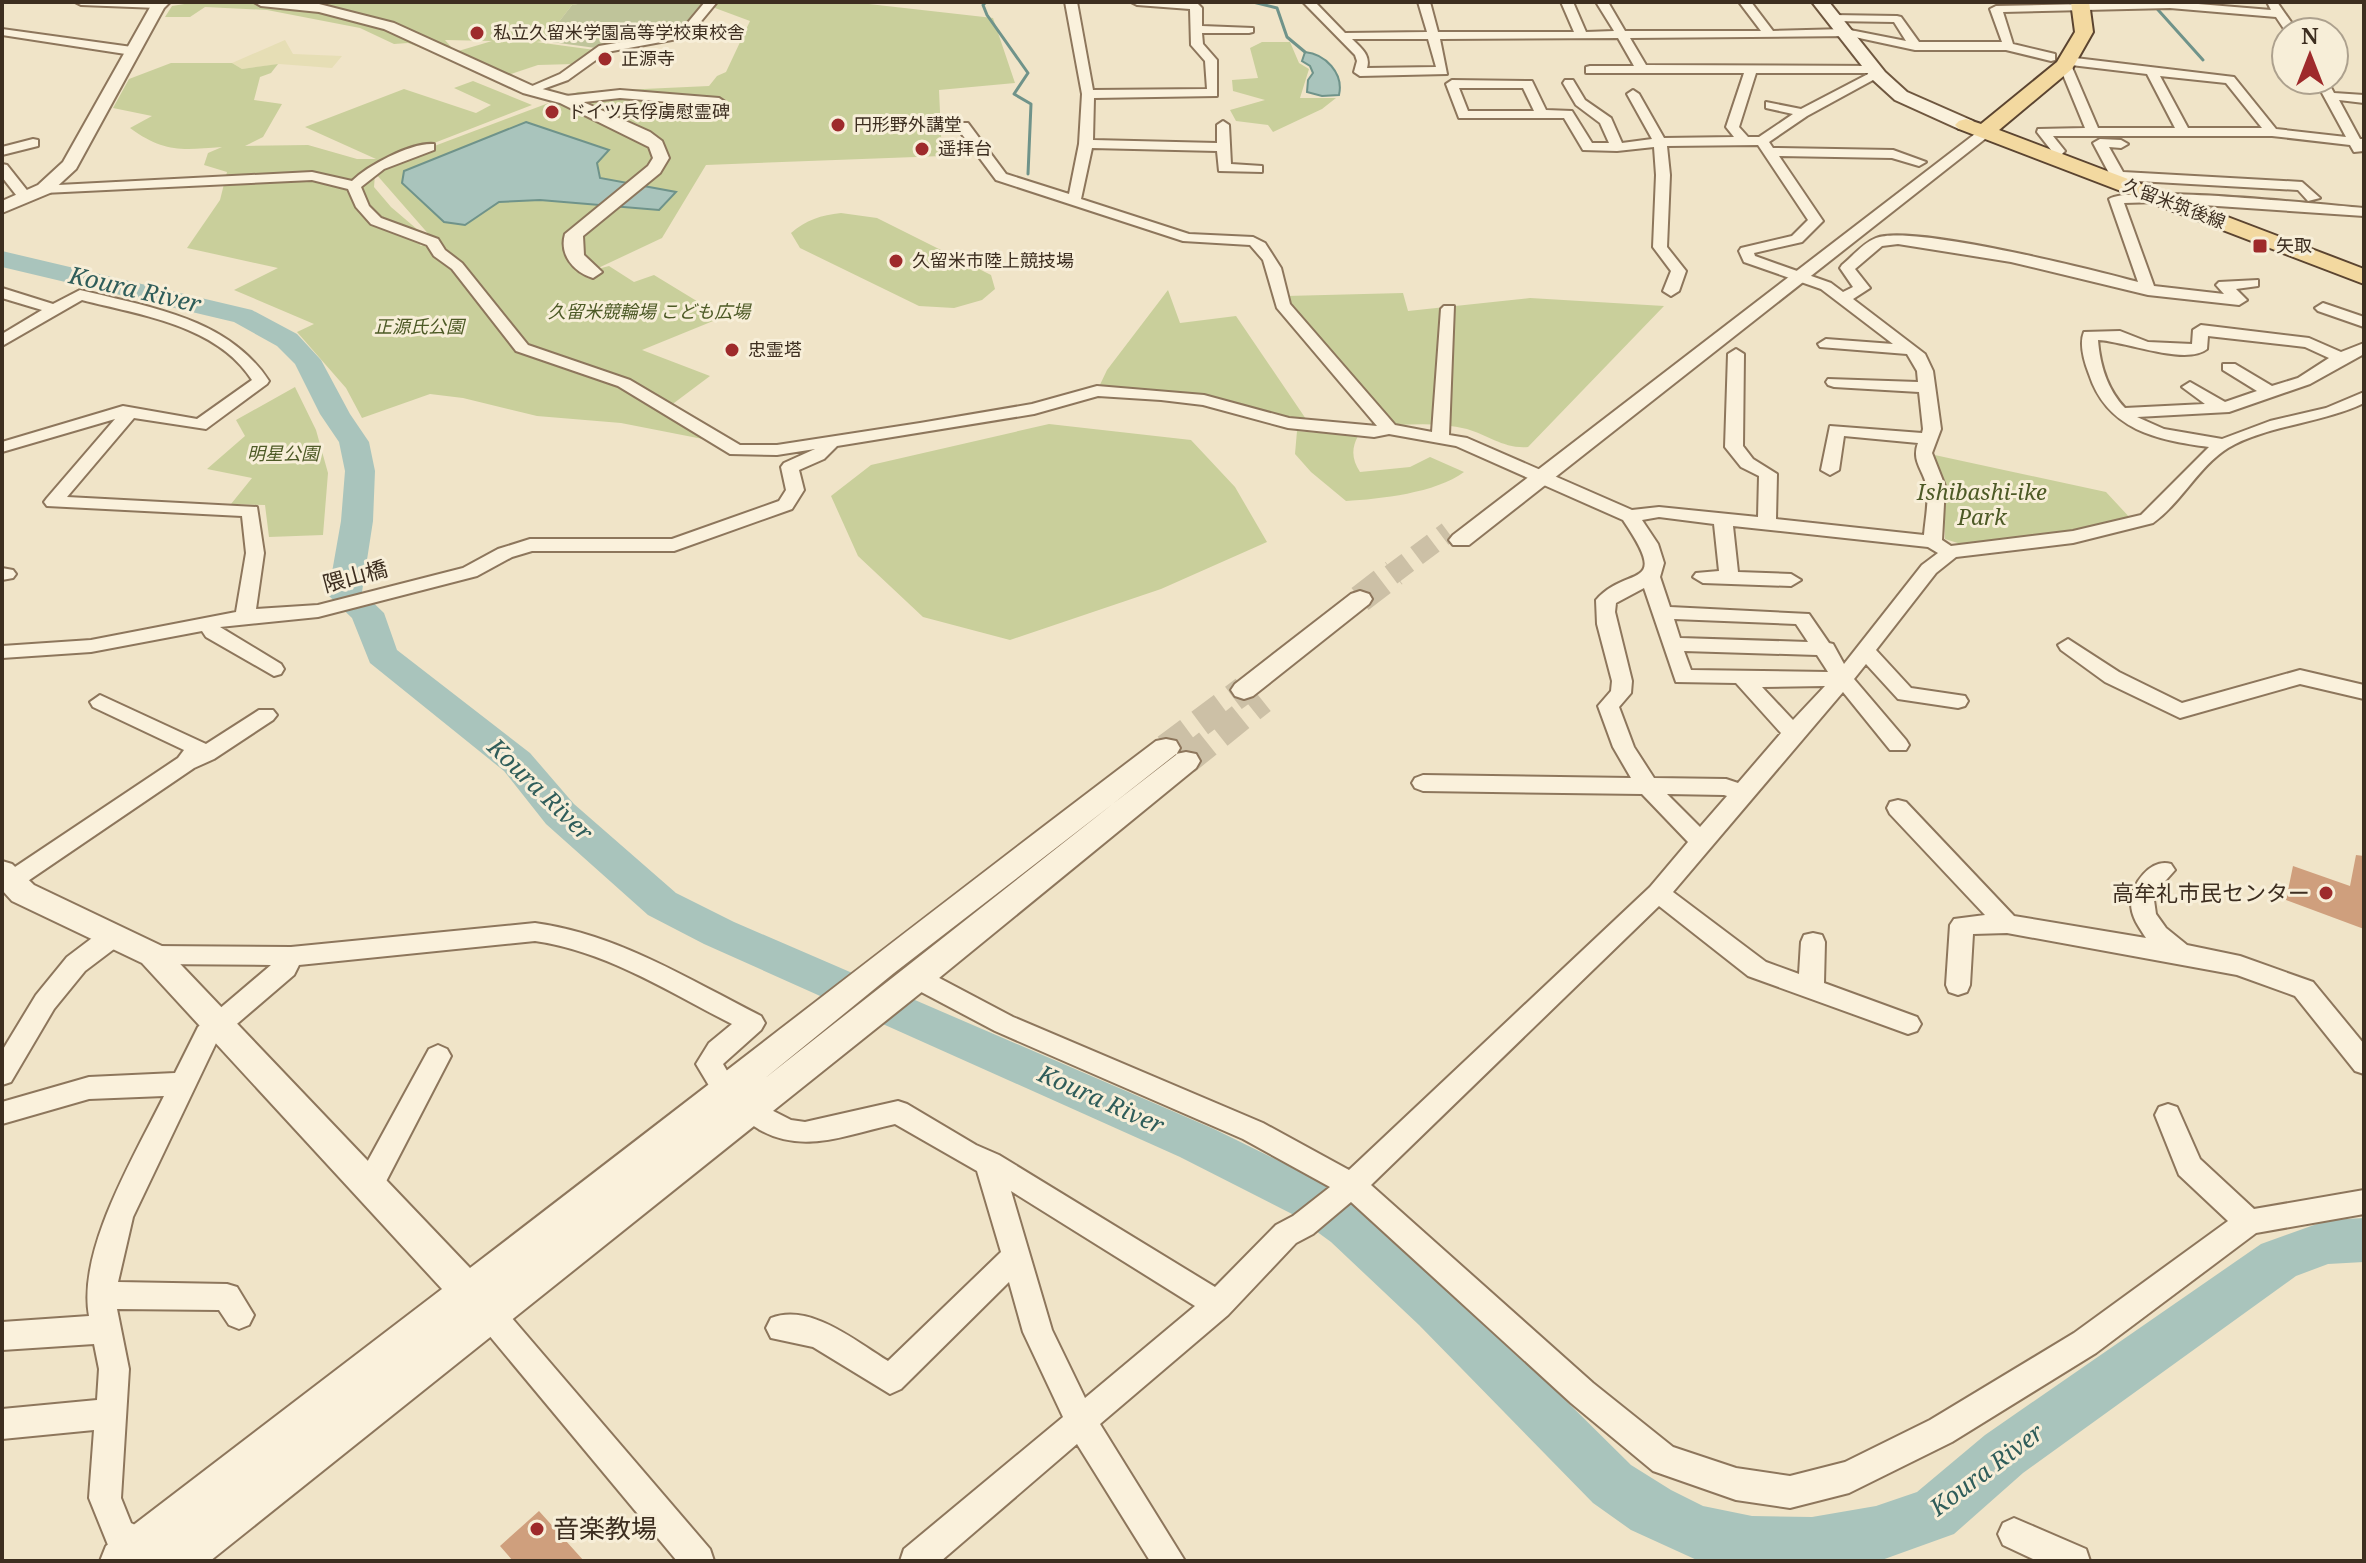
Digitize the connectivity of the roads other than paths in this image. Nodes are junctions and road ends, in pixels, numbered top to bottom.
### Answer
1 (81, 2) edge
2 (261, 2) edge
3 (711, 2) edge
4 (1071, 2) edge
5 (1137, 2) edge
6 (1309, 2) edge
7 (1424, 2) edge
8 (1567, 2) edge
9 (1602, 2) edge
10 (1745, 2) edge
11 (1820, 2) edge
12 (2272, 2) edge
13 (1189, 3) edge
14 (160, 4) edge
15 (2073, 5) edge
16 (2281, 14) joint
17 (1762, 22) junction
18 (1840, 26) junction
19 (1196, 29) junction
20 (1249, 30) dead end
21 (2, 32) edge
22 (1433, 34) junction
23 (1581, 34) junction
24 (1622, 34) junction
25 (1769, 34) junction
26 (1343, 36) junction
27 (1915, 46) junction
28 (2006, 46) junction
29 (132, 51) junction
30 (2061, 61) junction
31 (1642, 69) junction
32 (1751, 69) junction
33 (1590, 70) dead end
34 (1875, 70) junction
35 (2153, 73) junction
36 (1569, 83) dead end
37 (529, 90) junction
38 (1088, 94) junction
39 (1633, 94) dead end
40 (2330, 96) joint
41 (2364, 99) edge
42 (566, 100) junction
43 (719, 102) dead end
44 (1770, 105) dead end
45 (1803, 113) junction
46 (1542, 115) junction
47 (1223, 125) dead end
48 (963, 126) dead end
49 (1975, 128) junction
50 (2272, 132) junction
51 (2094, 134) junction
52 (2182, 140) junction
53 (1744, 141) junction
54 (1660, 142) junction
55 (2360, 142) edge
56 (33, 143) dead end
57 (1086, 144) junction
58 (429, 147) dead end
59 (1224, 147) junction
60 (1617, 147) junction
61 (1766, 147) junction
62 (2, 151) edge
63 (2052, 156) junction
64 (2364, 157) edge
65 (1919, 162) junction
66 (2, 168) edge
67 (1257, 169) dead end
68 (2114, 178) junction
69 (354, 186) junction
70 (44, 189) junction
71 (25, 197) junction
72 (2158, 198) junction
73 (2313, 198) dead end
74 (1071, 199) junction
75 (2, 208) edge
76 (2364, 212) edge
77 (593, 272) dead end
78 (1790, 273) junction
79 (2364, 277) edge
80 (2253, 283) dead end
81 (2148, 290) junction
82 (1671, 291) dead end
83 (2, 293) edge
84 (1845, 297) junction
85 (2323, 308) dead end
86 (55, 309) junction
87 (1449, 309) dead end
88 (2364, 322) edge
89 (2, 341) edge
90 (1826, 344) dead end
91 (2364, 348) edge
92 (1913, 350) junction
93 (1736, 354) dead end
94 (2341, 358) junction
95 (2229, 367) dead end
96 (1834, 382) dead end
97 (1927, 387) junction
98 (2190, 387) dead end
99 (2270, 392) junction
100 (2364, 397) edge
101 (2223, 408) junction
102 (130, 412) junction
103 (2122, 413) junction
104 (1389, 429) junction
105 (1440, 437) junction
106 (1928, 439) junction
107 (832, 441) junction
108 (2223, 444) junction
109 (2, 447) edge
110 (1830, 470) dead end
111 (1533, 474) junction
112 (1630, 516) junction
113 (1723, 519) junction
114 (1767, 523) junction
115 (1454, 536) tunnel mouth
116 (1942, 547) junction
117 (1650, 577) junction
118 (1703, 577) dead end
119 (1729, 577) junction
120 (1791, 580) dead end
121 (1368, 604) tunnel mouth
122 (1664, 613) junction
123 (245, 616) junction
124 (209, 623) junction
125 (1672, 644) junction
126 (2068, 645) dead end
127 (1826, 649) junction
128 (1865, 651) junction
129 (2, 652) edge
130 (274, 669) dead end
131 (1843, 679) junction
132 (1745, 680) junction
133 (2364, 692) edge
134 (1253, 695) tunnel mouth
135 (1958, 701) dead end
136 (100, 702) dead end
137 (266, 715) dead end
138 (1793, 733) junction
139 (1898, 745) dead end
140 (186, 763) junction
141 (1423, 783) dead end
142 (1646, 784) junction
143 (1744, 794) junction
144 (1898, 808) dead end
145 (1702, 842) junction
146 (2163, 870) dead end
147 (6, 877) edge
148 (1658, 893) junction
149 (2007, 924) junction
150 (113, 936) junction
151 (1813, 942) dead end
152 (2180, 953) junction
153 (153, 955) junction
154 (291, 956) junction
155 (917, 978) junction
156 (1958, 985) dead end
157 (1811, 989) junction
158 (839, 1020) junction
159 (1908, 1024) dead end
160 (218, 1025) junction
161 (438, 1056) dead end
162 (2364, 1063) edge
163 (2, 1074) edge
164 (181, 1084) junction
165 (738, 1100) junction
166 (2, 1113) edge
167 (2168, 1115) dead end
168 (989, 1163) junction
169 (1352, 1185) junction
170 (369, 1186) junction
171 (2364, 1202) edge
172 (2249, 1222) junction
173 (1015, 1257) junction
174 (100, 1295) junction
175 (479, 1302) junction
176 (1218, 1305) junction
177 (239, 1315) dead end
178 (781, 1328) dead end
179 (106, 1329) junction
180 (2, 1336) edge
181 (110, 1414) junction
182 (1080, 1420) junction
183 (2, 1424) edge
184 (2014, 1534) dead end
185 (146, 1556) edge
186 (698, 1561) edge
187 (916, 1561) edge
188 (1169, 1561) edge
189 (2074, 1561) edge

1 - 14 street
2 - 37 street
3 - 37 street
4 - 38 street
5 - 13 street
6 - 26 street
7 - 22 street
8 - 23 street
9 - 24 street
10 - 17 street
11 - 18 main road
12 - 16 street
13 - 19 street
14 - 29 street
15 - 16 street
15 - 28 street
15 - 30 main road
17 - 18 street
17 - 25 street
18 - 25 street
18 - 27 street
18 - 27 street
18 - 34 main road
19 - 20 street
19 - 38 street
21 - 29 street
22 - 23 street
22 - 26 street
22 - 26 street
23 - 24 street
24 - 25 street
24 - 31 street
27 - 28 street
27 - 34 street
28 - 30 street
29 - 70 street
30 - 35 street
30 - 49 main road
30 - 51 street
31 - 32 street
31 - 33 street
32 - 34 street
32 - 53 street
34 - 45 street
34 - 49 main road
35 - 50 street
35 - 52 street
36 - 60 street
37 - 42 street
38 - 57 street
39 - 54 street
40 - 41 street
40 - 55 street
42 - 43 street
42 - 77 street
44 - 45 street
45 - 61 street
46 - 46 street
46 - 60 street
47 - 59 street
48 - 74 street
49 - 63 main road, 久留米筑後線
49 - 65 street
49 - 78 street
50 - 52 street
50 - 55 street
51 - 52 street
51 - 63 street
52 - 68 street
53 - 54 street
53 - 61 street
54 - 60 street
54 - 82 street
55 - 64 street
56 - 62 street
57 - 59 street
57 - 74 street
58 - 69 street
59 - 67 street
61 - 65 street
61 - 78 street
63 - 68 main road, 久留米筑後線
65 - 78 street
66 - 71 street
68 - 72 main road, 久留米筑後線
68 - 73 street
69 - 70 street
69 - 107 street
70 - 71 street
71 - 75 street
72 - 76 street
72 - 79 main road, 久留米筑後線
72 - 81 street
74 - 104 street
78 - 84 street
78 - 111 street
80 - 81 street
81 - 84 street
83 - 86 street
84 - 92 street
85 - 88 street
86 - 89 street
86 - 102 street
87 - 105 street
90 - 92 street
91 - 94 street
92 - 97 street
93 - 114 street
94 - 99 street
94 - 103 street
95 - 99 street
96 - 97 street
97 - 106 street
98 - 101 street
99 - 101 street
100 - 108 street
101 - 103 street
102 - 109 street
102 - 123 street
103 - 108 street
104 - 105 street
104 - 107 street
105 - 111 street
106 - 110 street
106 - 116 street
107 - 123 street, 隈山橋
108 - 116 street
111 - 112 street
111 - 115 street
112 - 113 street
112 - 117 street
113 - 114 street
113 - 119 street
114 - 116 street
116 - 128 street
117 - 122 street
117 - 142 street
118 - 119 street
119 - 120 street
121 - 134 street
122 - 125 street
122 - 127 street
123 - 124 street, 隈山橋
124 - 129 street, 隈山橋
124 - 130 street
125 - 127 street
125 - 132 street
126 - 133 street
127 - 131 street
128 - 131 street
128 - 135 street
131 - 132 street
131 - 138 street
131 - 139 street
132 - 138 street
136 - 140 street
137 - 140 street
138 - 143 street
140 - 147 street
141 - 142 street
142 - 143 street
142 - 145 street
143 - 145 street
144 - 149 street
145 - 148 street
146 - 152 street
147 - 150 street
148 - 157 street
148 - 169 street
149 - 152 street
149 - 156 street
150 - 153 street
150 - 163 street
151 - 157 street
152 - 162 street
153 - 154 street
153 - 160 street
154 - 160 street
154 - 165 street
155 - 158 street
155 - 158 street
155 - 169 street
157 - 159 street
158 - 165 street
160 - 164 street
160 - 170 street
161 - 170 street
164 - 166 street
164 - 174 street
165 - 168 street
165 - 175 street
167 - 172 street
168 - 173 street
168 - 176 street
169 - 172 street
169 - 176 street
170 - 175 street
171 - 172 street
173 - 178 street
173 - 182 street
174 - 177 street
174 - 179 street
175 - 185 street
175 - 186 street
176 - 182 street
179 - 180 street
179 - 181 street
181 - 183 street
181 - 185 street
182 - 187 street
182 - 188 street
184 - 189 street

